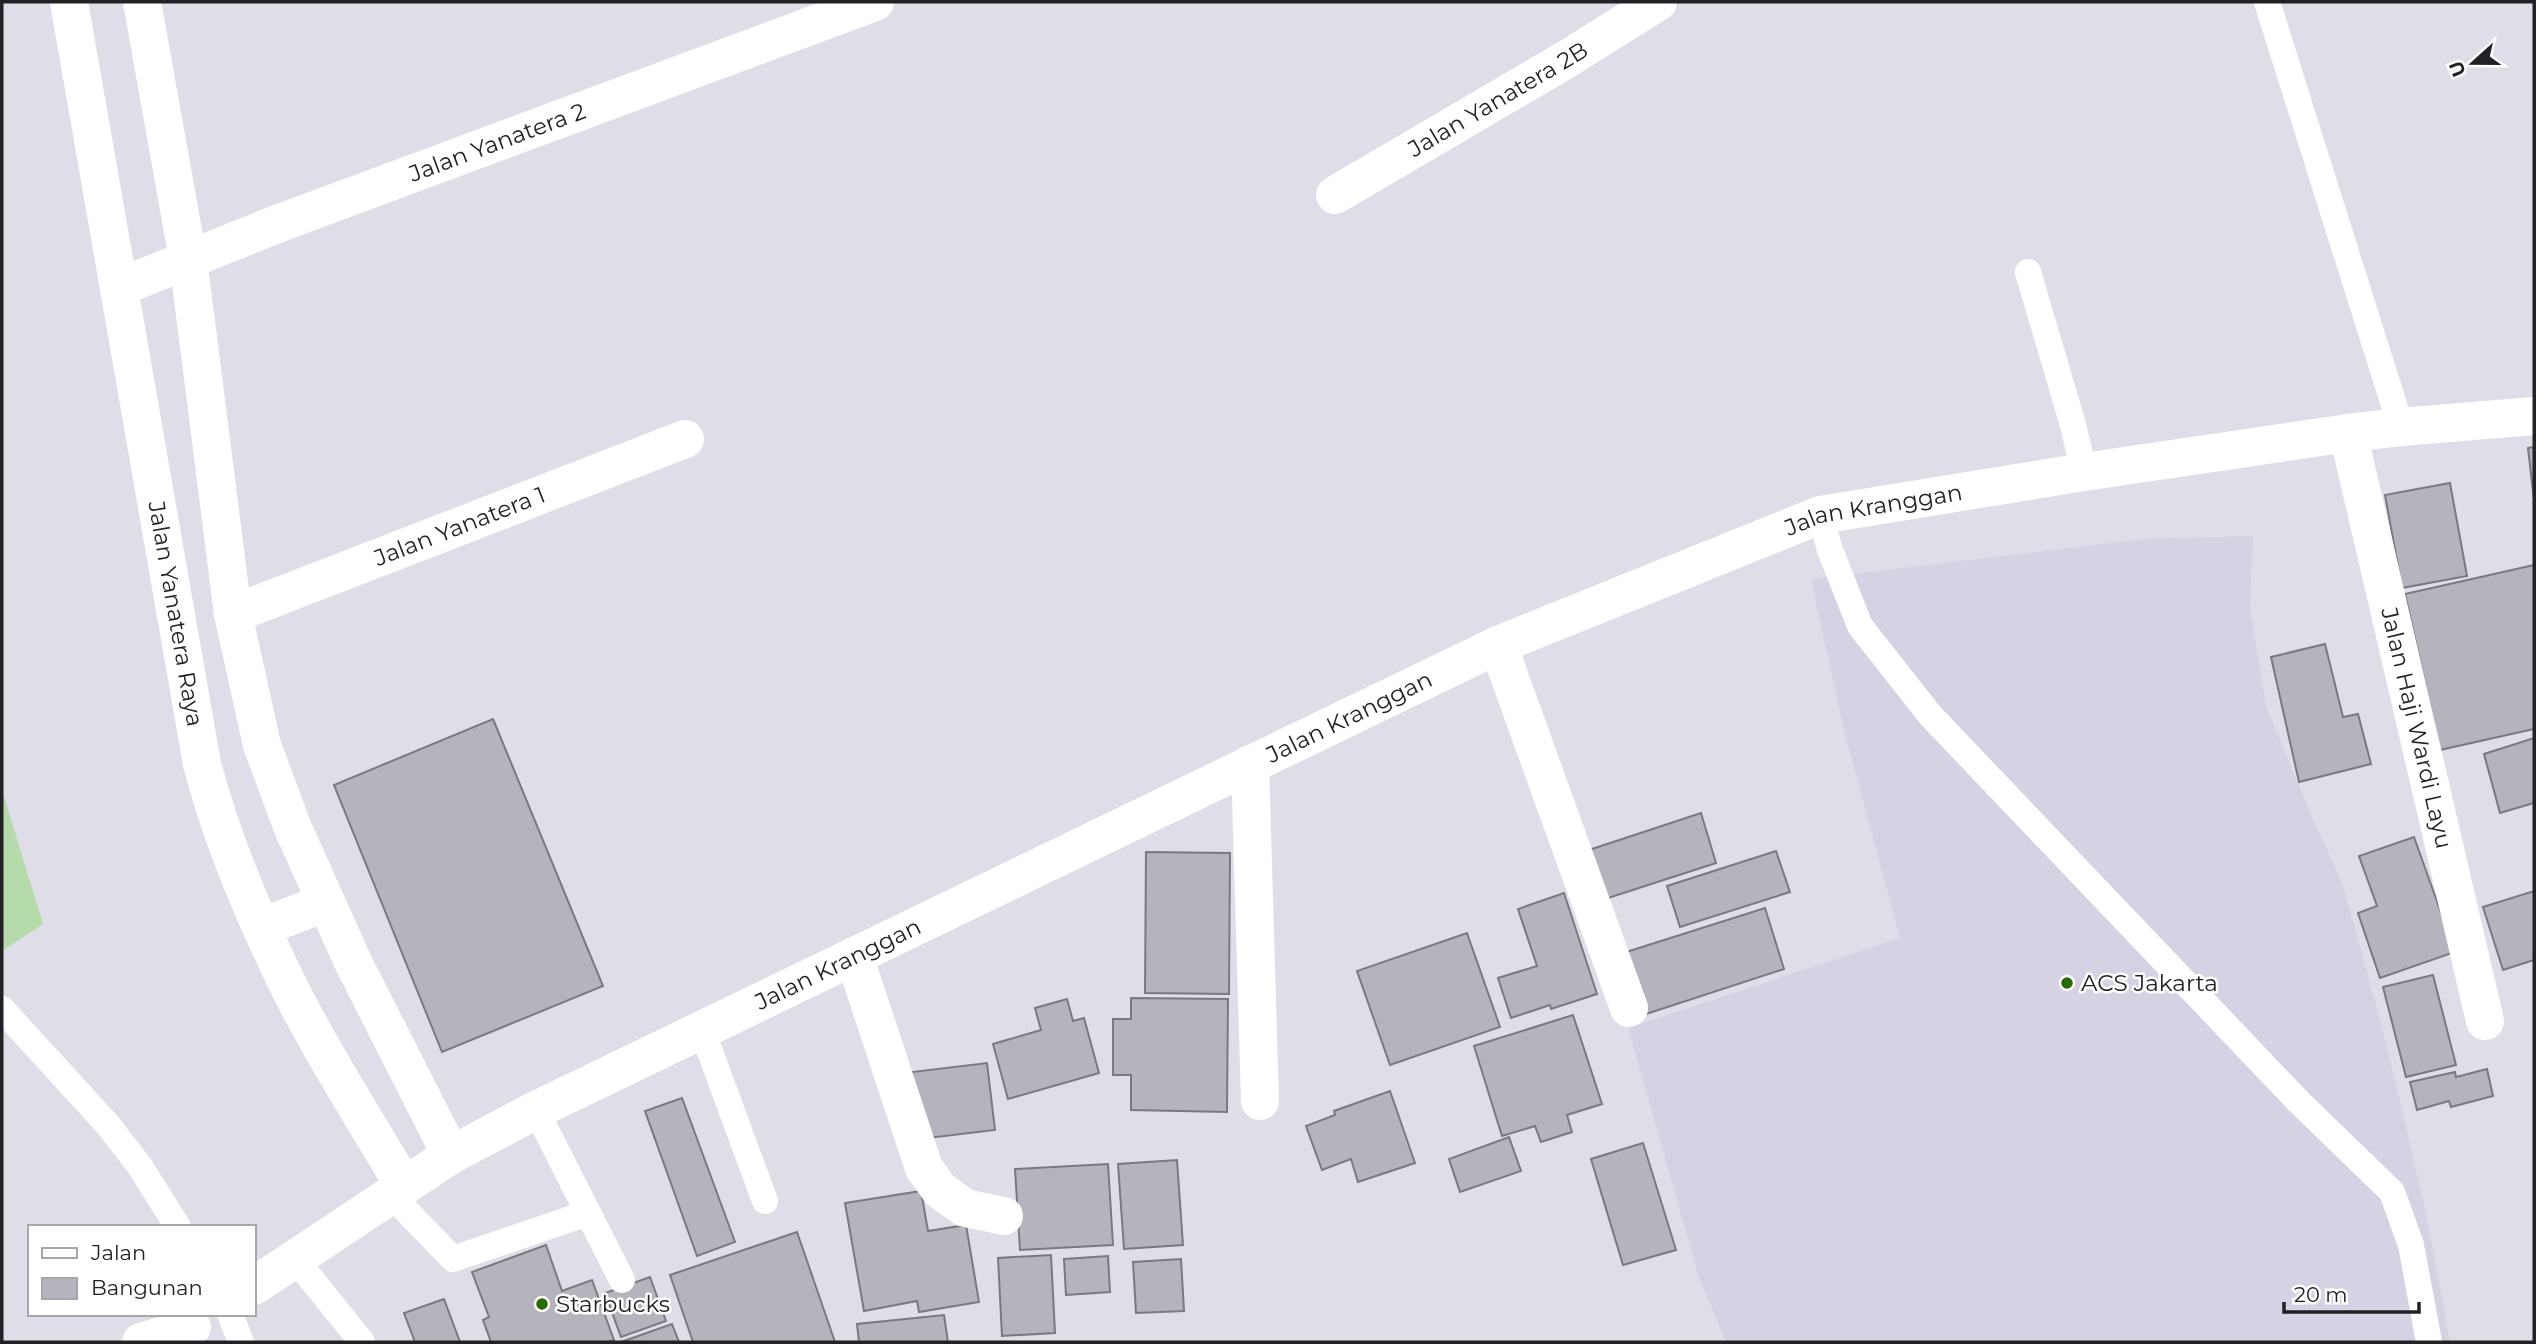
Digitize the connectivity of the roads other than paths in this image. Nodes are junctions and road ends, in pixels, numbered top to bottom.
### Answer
1 (69, 2) edge
2 (142, 2) edge
3 (875, 2) edge
4 (1658, 2) edge
5 (2267, 2) edge
6 (1335, 195) dead end
7 (188, 259) junction
8 (2028, 272) dead end
9 (120, 287) junction
10 (2534, 416) edge
11 (2401, 427) junction
12 (2348, 433) junction
13 (685, 439) dead end
14 (2084, 472) junction
15 (1821, 515) junction
16 (233, 614) junction
17 (1498, 646) junction
18 (1250, 764) junction
19 (326, 902) junction
20 (263, 927) junction
21 (854, 956) junction
22 (1629, 1008) dead end
23 (2, 1009) edge
24 (2485, 1021) dead end
25 (702, 1030) junction
26 (1260, 1101) dead end
27 (536, 1110) junction
28 (451, 1155) junction
29 (397, 1191) junction
30 (765, 1201) dead end
31 (588, 1213) junction
32 (1004, 1216) dead end
33 (177, 1225) edge
34 (295, 1259) junction
35 (622, 1280) dead end
36 (256, 1285) edge
37 (231, 1316) edge
38 (194, 1328) edge
39 (141, 1342) edge
40 (241, 1342) edge
41 (362, 1342) edge
42 (2429, 1342) edge

1 - 9 street, Jalan Yanatera Raya
2 - 7 street
3 - 7 street, Jalan Yanatera 2
4 - 6 street, Jalan Yanatera 2B
5 - 11 lane
7 - 9 street, Jalan Yanatera 2
7 - 16 street
8 - 14 lane
9 - 20 street, Jalan Yanatera Raya
10 - 11 street, Jalan Kranggan
11 - 12 street, Jalan Kranggan
12 - 14 street, Jalan Kranggan
12 - 24 street, Jalan Haji Wardi Layu
13 - 16 street, Jalan Yanatera 1
14 - 15 street, Jalan Kranggan
15 - 17 street, Jalan Kranggan
15 - 42 lane
16 - 19 street
17 - 18 street, Jalan Kranggan
17 - 22 street
18 - 21 street, Jalan Kranggan
18 - 26 street
19 - 20 street
19 - 28 street
20 - 29 street, Jalan Yanatera Raya
21 - 25 street, Jalan Kranggan
21 - 32 street
23 - 33 lane
25 - 27 street, Jalan Kranggan
25 - 30 lane
27 - 28 street, Jalan Kranggan
27 - 31 lane
28 - 29 street, Jalan Kranggan
29 - 31 lane
29 - 34 street, Jalan Kranggan
31 - 35 lane
34 - 36 street, Jalan Kranggan
34 - 41 lane
37 - 40 lane
38 - 39 street

